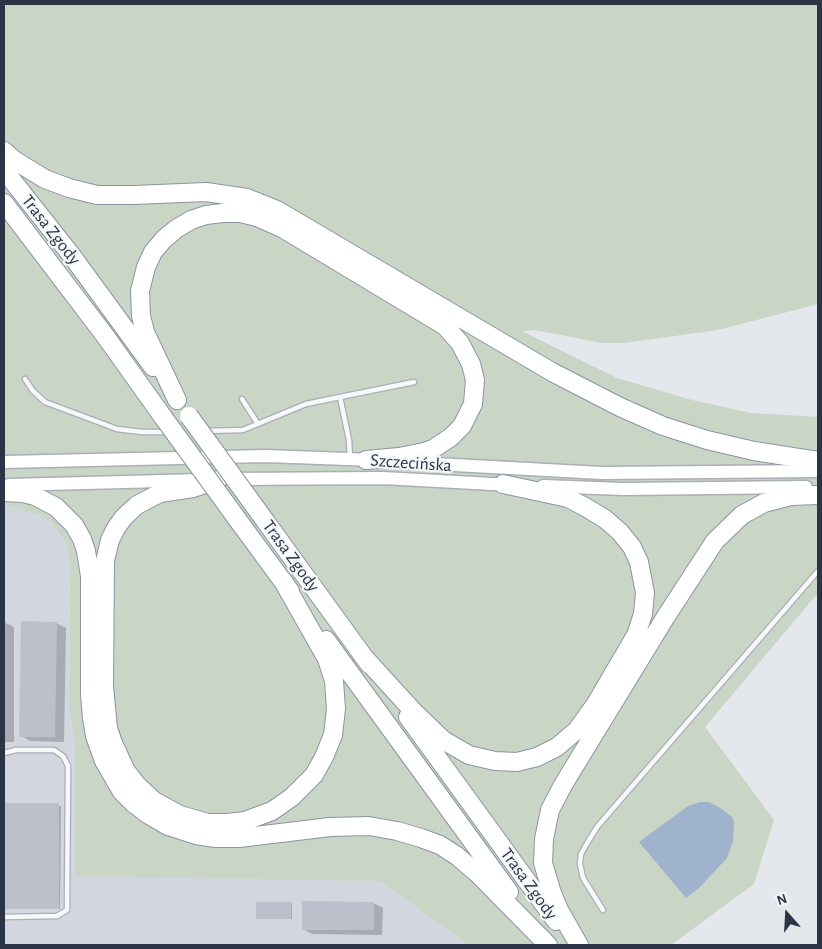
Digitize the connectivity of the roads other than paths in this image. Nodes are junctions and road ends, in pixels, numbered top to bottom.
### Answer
1 (4, 151) edge
2 (4, 170) edge
3 (4, 203) edge
4 (4, 216) edge
5 (55, 270) junction
6 (25, 379) dead end
7 (414, 382) dead end
8 (340, 397) junction
9 (242, 399) dead end
10 (177, 400) junction
11 (189, 424) junction
12 (258, 424) junction
13 (180, 431) dead end
14 (358, 460) junction
15 (818, 461) edge
16 (4, 462) edge
17 (818, 471) edge
18 (218, 480) junction
19 (503, 484) junction
20 (4, 486) edge
21 (818, 487) edge
22 (4, 492) edge
23 (818, 495) edge
24 (818, 571) edge
25 (283, 581) junction
26 (362, 655) junction
27 (4, 753) edge
28 (604, 910) dead end
29 (4, 916) edge
30 (548, 945) edge
31 (574, 945) edge
32 (579, 945) edge

1 - 15 highway
2 - 10 highway, Trasa Zgody
3 - 5 highway, Trasa Zgody
4 - 5 highway
5 - 25 highway, Trasa Zgody, bridge
6 - 13 lane
7 - 8 lane
8 - 12 lane
8 - 14 lane
9 - 12 lane
10 - 11 highway, Trasa Zgody
10 - 14 highway
11 - 12 lane
11 - 26 highway, Trasa Zgody, bridge
14 - 16 main road, Szczecińska
14 - 17 main road, Szczecińska
18 - 19 main road, Szczecińska
18 - 20 main road, Szczecińska
18 - 25 highway
19 - 21 main road, Szczecińska
19 - 26 highway
22 - 30 highway
23 - 32 highway
24 - 28 lane
25 - 30 highway, Trasa Zgody
26 - 31 highway, Trasa Zgody
27 - 29 lane

